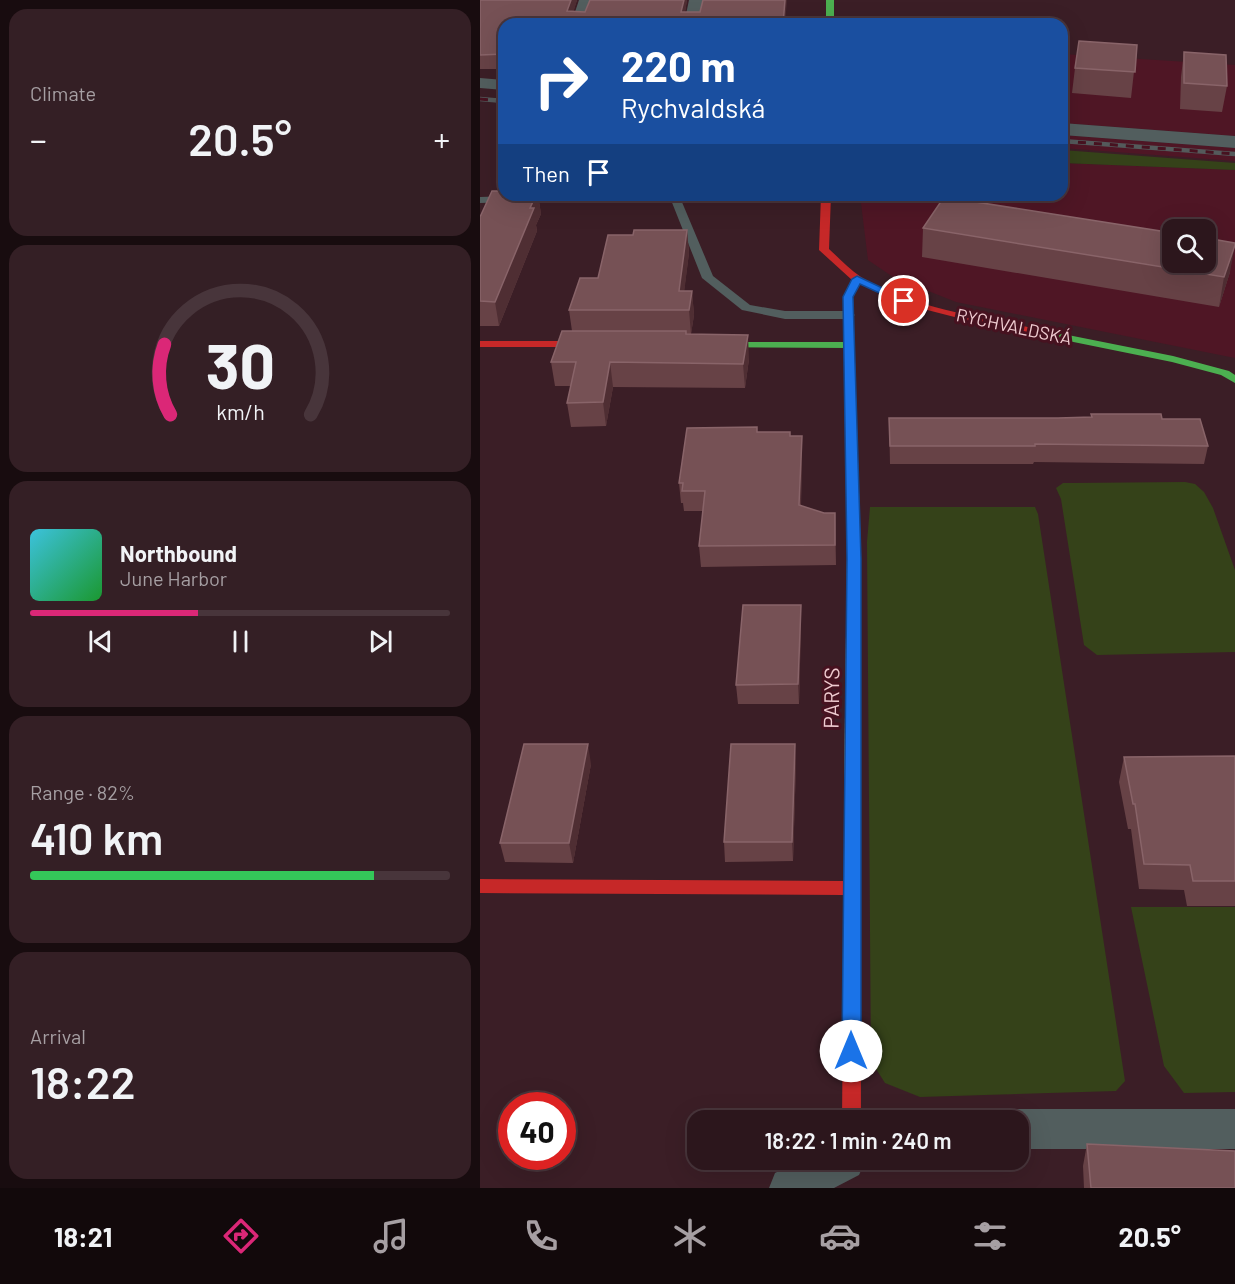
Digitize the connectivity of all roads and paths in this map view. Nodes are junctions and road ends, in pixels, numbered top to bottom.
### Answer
1 (587, 0) edge
2 (697, 0) edge
3 (830, 0) edge
4 (581, 18) edge
5 (693, 18) edge
6 (830, 18) edge
7 (480, 83) edge
8 (498, 84) edge
9 (1068, 129) edge
10 (1235, 142) edge
11 (498, 199) edge
12 (480, 200) edge
13 (676, 201) edge
14 (826, 201) edge
15 (857, 279) junction
16 (849, 315) junction
17 (480, 344) edge
18 (611, 344) edge
19 (694, 345) edge
20 (849, 345) junction
21 (1235, 380) edge
22 (480, 886) edge
23 (851, 888) junction
24 (852, 1110) edge
25 (1029, 1129) edge
26 (1235, 1129) edge
27 (825, 1170) edge
28 (791, 1188) edge

1 - 4 street
2 - 5 street
3 - 6 street
7 - 8 street
9 - 10 street
11 - 12 lane
13 - 16 lane
14 - 15 street, RYCHVALDSKÁ
15 - 16 street, PARYS
15 - 21 street, RYCHVALDSKÁ
16 - 20 street, PARYS
17 - 18 street
19 - 20 street
20 - 23 street, PARYS
22 - 23 street
23 - 24 street, PARYS
25 - 26 street
27 - 28 street

